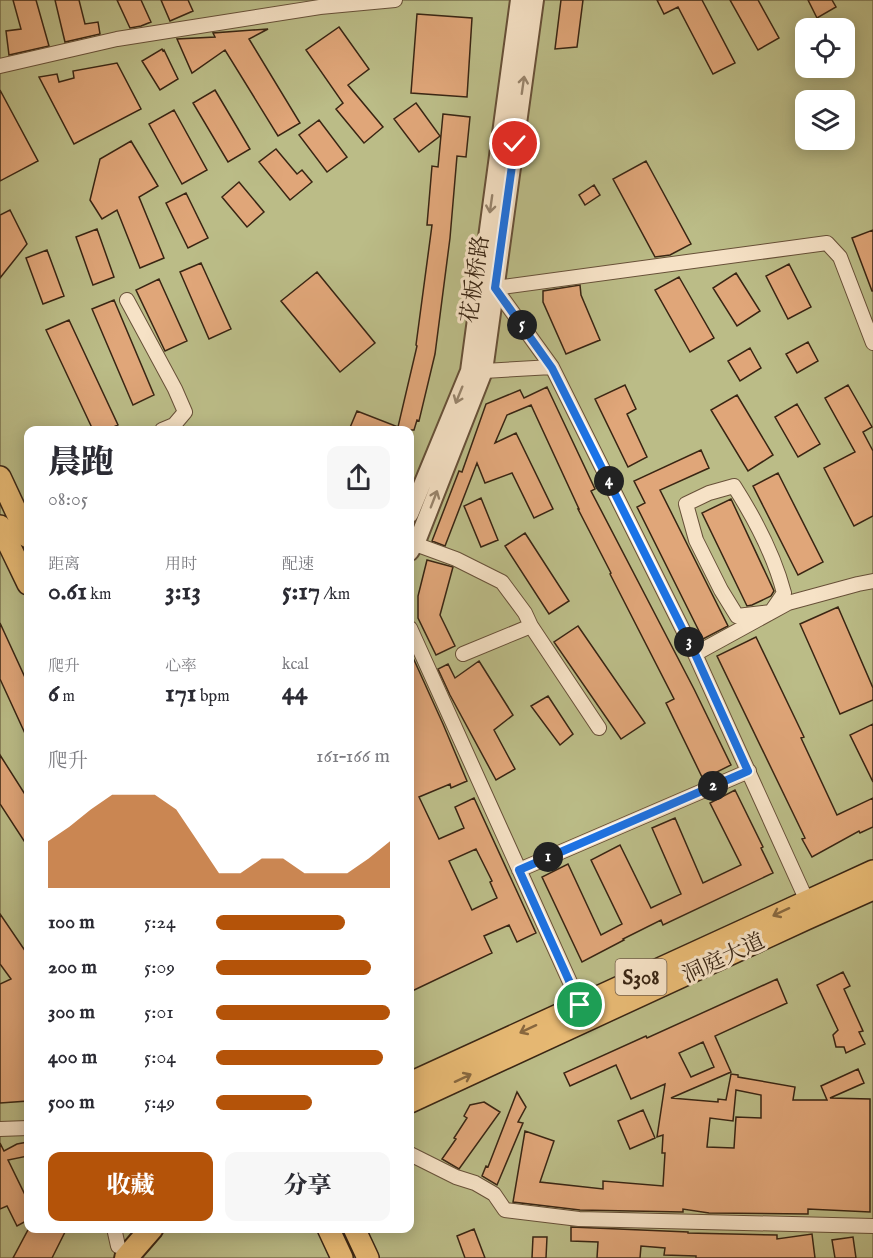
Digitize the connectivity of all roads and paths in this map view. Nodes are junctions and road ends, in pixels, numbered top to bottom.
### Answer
1 (395, 0) edge
2 (519, 0) edge
3 (535, 0) edge
4 (0, 66) edge
5 (495, 288) junction
6 (127, 300) dead end
7 (873, 343) edge
8 (552, 368) junction
9 (484, 371) junction
10 (172, 426) edge
11 (0, 477) edge
12 (414, 504) edge
13 (22, 506) edge
14 (1, 531) edge
15 (414, 544) edge
16 (414, 549) edge
17 (24, 576) edge
18 (873, 581) edge
19 (771, 612) junction
20 (531, 626) junction
21 (414, 637) edge
22 (463, 654) dead end
23 (695, 654) junction
24 (599, 728) dead end
25 (748, 771) junction
26 (519, 870) junction
27 (873, 871) edge
28 (873, 889) edge
29 (807, 901) junction
30 (584, 1013) junction
31 (414, 1081) edge
32 (414, 1100) edge
33 (0, 1128) edge
34 (24, 1128) edge
35 (414, 1156) edge
36 (873, 1226) edge
37 (130, 1233) edge
38 (143, 1233) edge
39 (328, 1233) edge
40 (356, 1233) edge
41 (117, 1248) edge
42 (342, 1258) edge
43 (368, 1258) edge

1 - 4 street
2 -> 12 street, 花板桥路
5 -> 3 street, 花板桥路
5 - 7 street
5 - 8 street
5 - 9 street, 花板桥路
6 - 10 street
8 - 9 street
8 - 23 street
15 -> 9 street, 花板桥路
11 - 13 main road
14 - 17 main road
16 - 20 street
18 - 19 street
19 - 19 street
19 - 23 street
20 - 22 street
20 - 24 street
21 - 26 street
23 - 25 street
25 - 26 street
25 - 29 street
26 - 30 street
27 - 29 main road, 洞庭大道 / S308
28 - 30 main road, 洞庭大道 / S308
29 -> 30 main road, 洞庭大道 / S308
30 -> 31 main road, 洞庭大道 / S308
32 -> 30 main road, 洞庭大道 / S308
33 - 34 street
35 - 36 street
37 - 41 highway
38 - 41 highway
39 - 42 main road
40 - 43 main road

